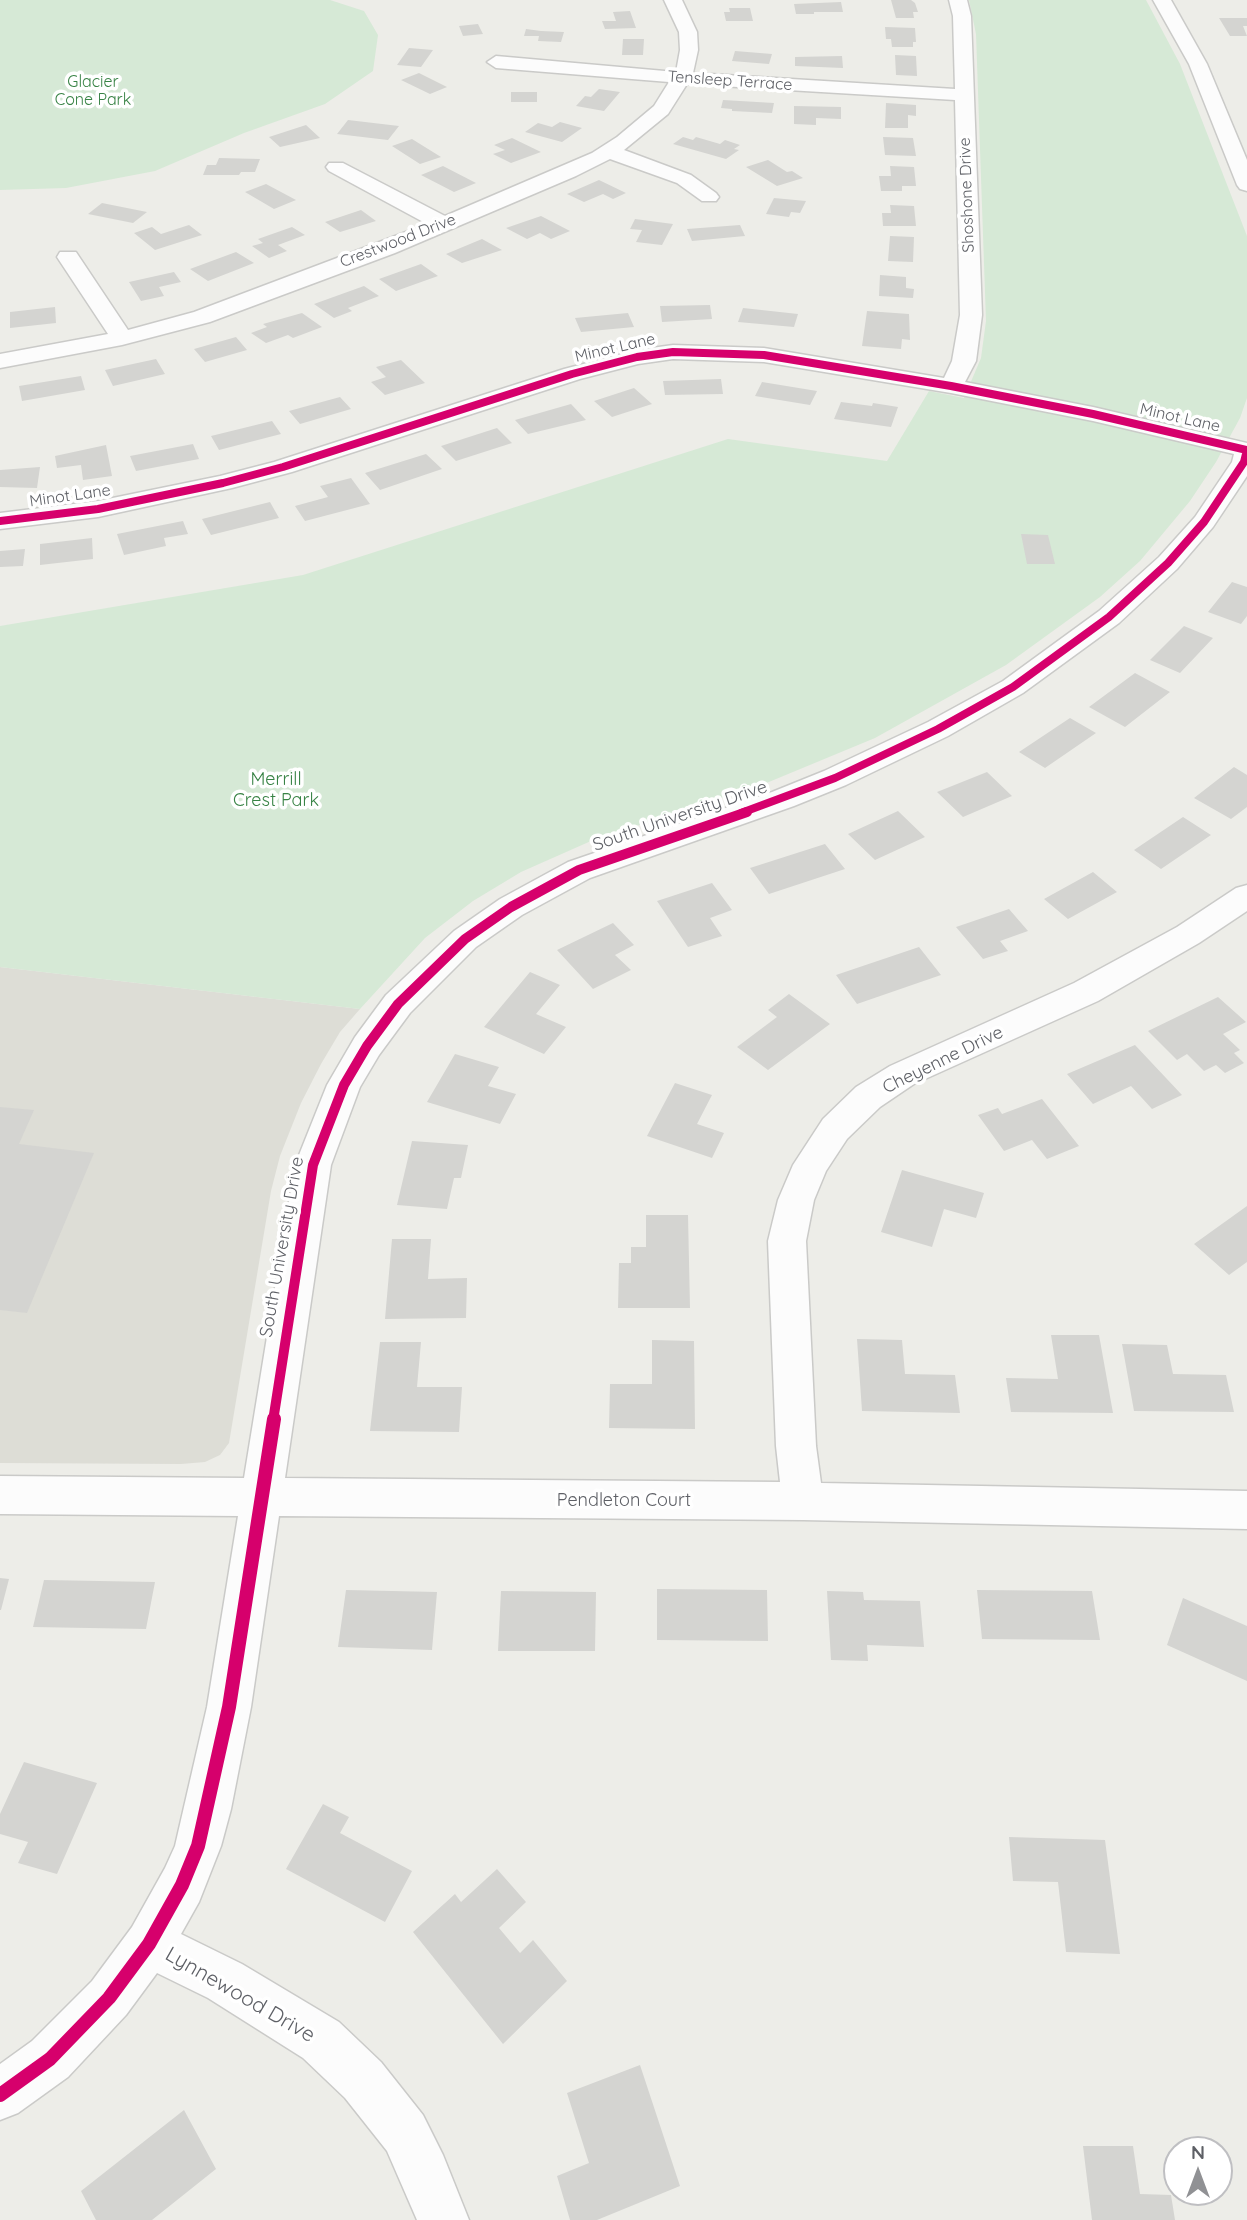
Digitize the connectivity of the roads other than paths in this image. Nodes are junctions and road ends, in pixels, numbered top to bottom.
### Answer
1 (673, 0) edge
2 (958, 0) edge
3 (1162, 0) edge
4 (496, 62) dead end
5 (682, 78) junction
6 (964, 94) junction
7 (608, 151) junction
8 (336, 167) dead end
9 (1247, 185) edge
10 (709, 197) dead end
11 (443, 224) junction
12 (68, 257) dead end
13 (122, 338) junction
14 (0, 361) edge
15 (951, 386) junction
16 (1247, 450) edge
17 (0, 521) edge
18 (1247, 896) edge
19 (0, 1495) edge
20 (260, 1496) junction
21 (803, 1501) junction
22 (1247, 1510) edge
23 (149, 1944) junction
24 (0, 2095) edge
25 (443, 2220) edge

1 - 5 street, Crestwood Drive
2 - 6 street, Shoshone Drive
3 - 9 street
4 - 5 street, Tensleep Terrace
5 - 6 street, Tensleep Terrace
5 - 7 street, Crestwood Drive
6 - 15 street, Shoshone Drive
7 - 10 street
7 - 11 street, Crestwood Drive
8 - 11 street
11 - 13 street, Crestwood Drive
12 - 13 street
13 - 14 street, Crestwood Drive
15 - 16 street, Minot Lane
15 - 17 street, Minot Lane
16 - 20 street, South University Drive
18 - 21 street, Cheyenne Drive
19 - 20 street, Pendleton Court
20 - 21 street, Pendleton Court
20 - 23 street, South University Drive
21 - 22 street, Pendleton Court
23 - 24 street, South University Drive
23 - 25 street, Lynnewood Drive

